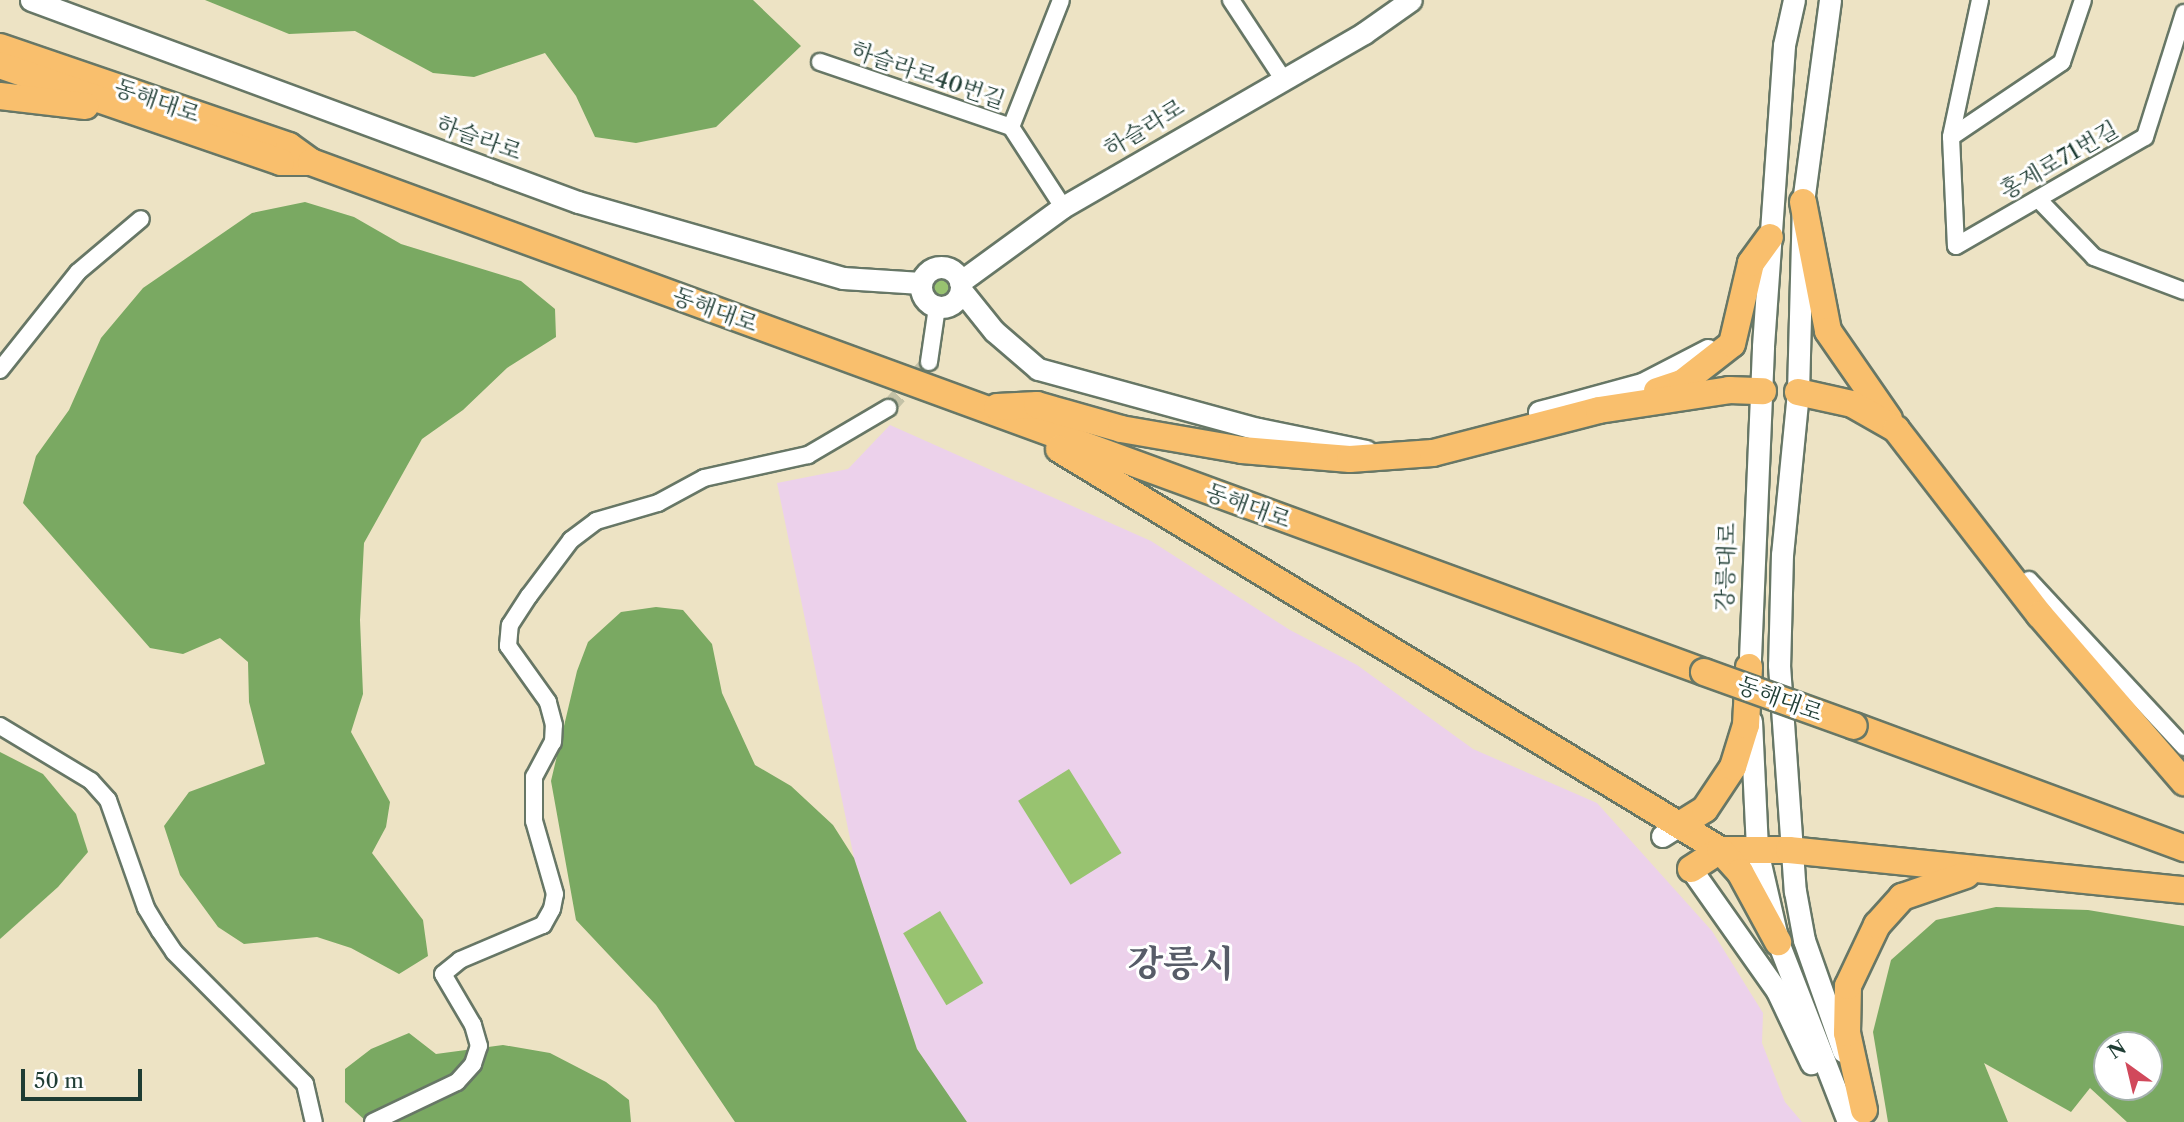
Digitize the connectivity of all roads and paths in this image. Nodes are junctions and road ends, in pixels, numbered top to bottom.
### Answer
1 (31, 0) edge
2 (1061, 0) edge
3 (1231, 0) edge
4 (1411, 0) edge
5 (1794, 0) edge
6 (1830, 0) edge
7 (1980, 0) edge
8 (2083, 0) edge
9 (2184, 13) edge
10 (0, 47) edge
11 (820, 62) dead end
12 (0, 65) edge
13 (1283, 79) junction
14 (0, 96) edge
15 (135, 112) junction
16 (1011, 128) junction
17 (1951, 137) junction
18 (311, 162) junction
19 (2038, 199) junction
20 (1803, 202) junction
21 (1063, 207) junction
22 (141, 219) dead end
23 (1770, 237) junction
24 (921, 283) junction
25 (960, 286) junction
26 (2184, 291) edge
27 (937, 307) junction
28 (1735, 335) junction
29 (1837, 345) junction
30 (929, 362) tunnel mouth
31 (0, 370) edge
32 (1763, 391) junction
33 (1798, 392) junction
34 (888, 408) tunnel mouth
35 (988, 408) junction
36 (1599, 410) junction
37 (1896, 429) junction
38 (1395, 451) junction
39 (1433, 453) junction
40 (1749, 667) junction
41 (0, 726) edge
42 (2184, 747) edge
43 (2184, 782) edge
44 (1671, 830) junction
45 (2184, 848) edge
46 (1720, 850) junction
47 (1757, 850) junction
48 (1789, 850) junction
49 (1691, 869) joint
50 (1990, 870) junction
51 (2184, 890) edge
52 (1778, 942) junction
53 (1857, 1118) edge
54 (314, 1122) edge
55 (373, 1122) edge

1 - 24 street, 하슬라로
2 - 16 street
3 - 13 street
4 - 13 street, 하슬라로
5 - 23 street, 강릉대로
6 - 20 street
7 - 17 street
8 - 17 street
9 - 19 street, 홍제로71번길
10 - 18 main road, 동해대로
11 - 16 street, 하슬라로40번길
12 - 15 main road, 동해대로
13 - 21 street, 하슬라로
14 - 15 main road
15 - 18 main road, 동해대로
16 - 21 street, 하슬라로40번길
17 - 19 street, 홍제로71번길
18 - 35 main road, 동해대로
19 - 26 street
20 - 29 main road
20 - 33 street
21 - 25 street, 하슬라로
22 - 31 street
23 - 28 main road
23 - 32 street, 강릉대로
24 - 25 street
24 - 27 street
25 - 27 street
25 - 38 street
27 - 30 street
28 - 36 main road
28 - 38 street
29 - 37 main road
29 - 42 street
32 - 33 street
32 - 36 main road
32 - 40 street, 강릉대로
33 - 37 main road
33 - 48 street
34 - 55 street
35 - 39 main road
35 - 44 main road
35 - 45 main road, 동해대로, bridge
36 - 39 main road
37 - 43 main road
38 - 39 street
40 - 44 main road
40 - 47 street, 강릉대로
41 - 54 street
44 - 46 main road
46 - 47 main road
46 - 49 main road
46 - 52 main road
47 - 48 main road
47 - 52 street, 강릉대로
48 - 50 main road
48 - 53 street
49 - 53 street
50 - 51 main road
50 - 53 main road
52 - 53 street, 강릉대로

